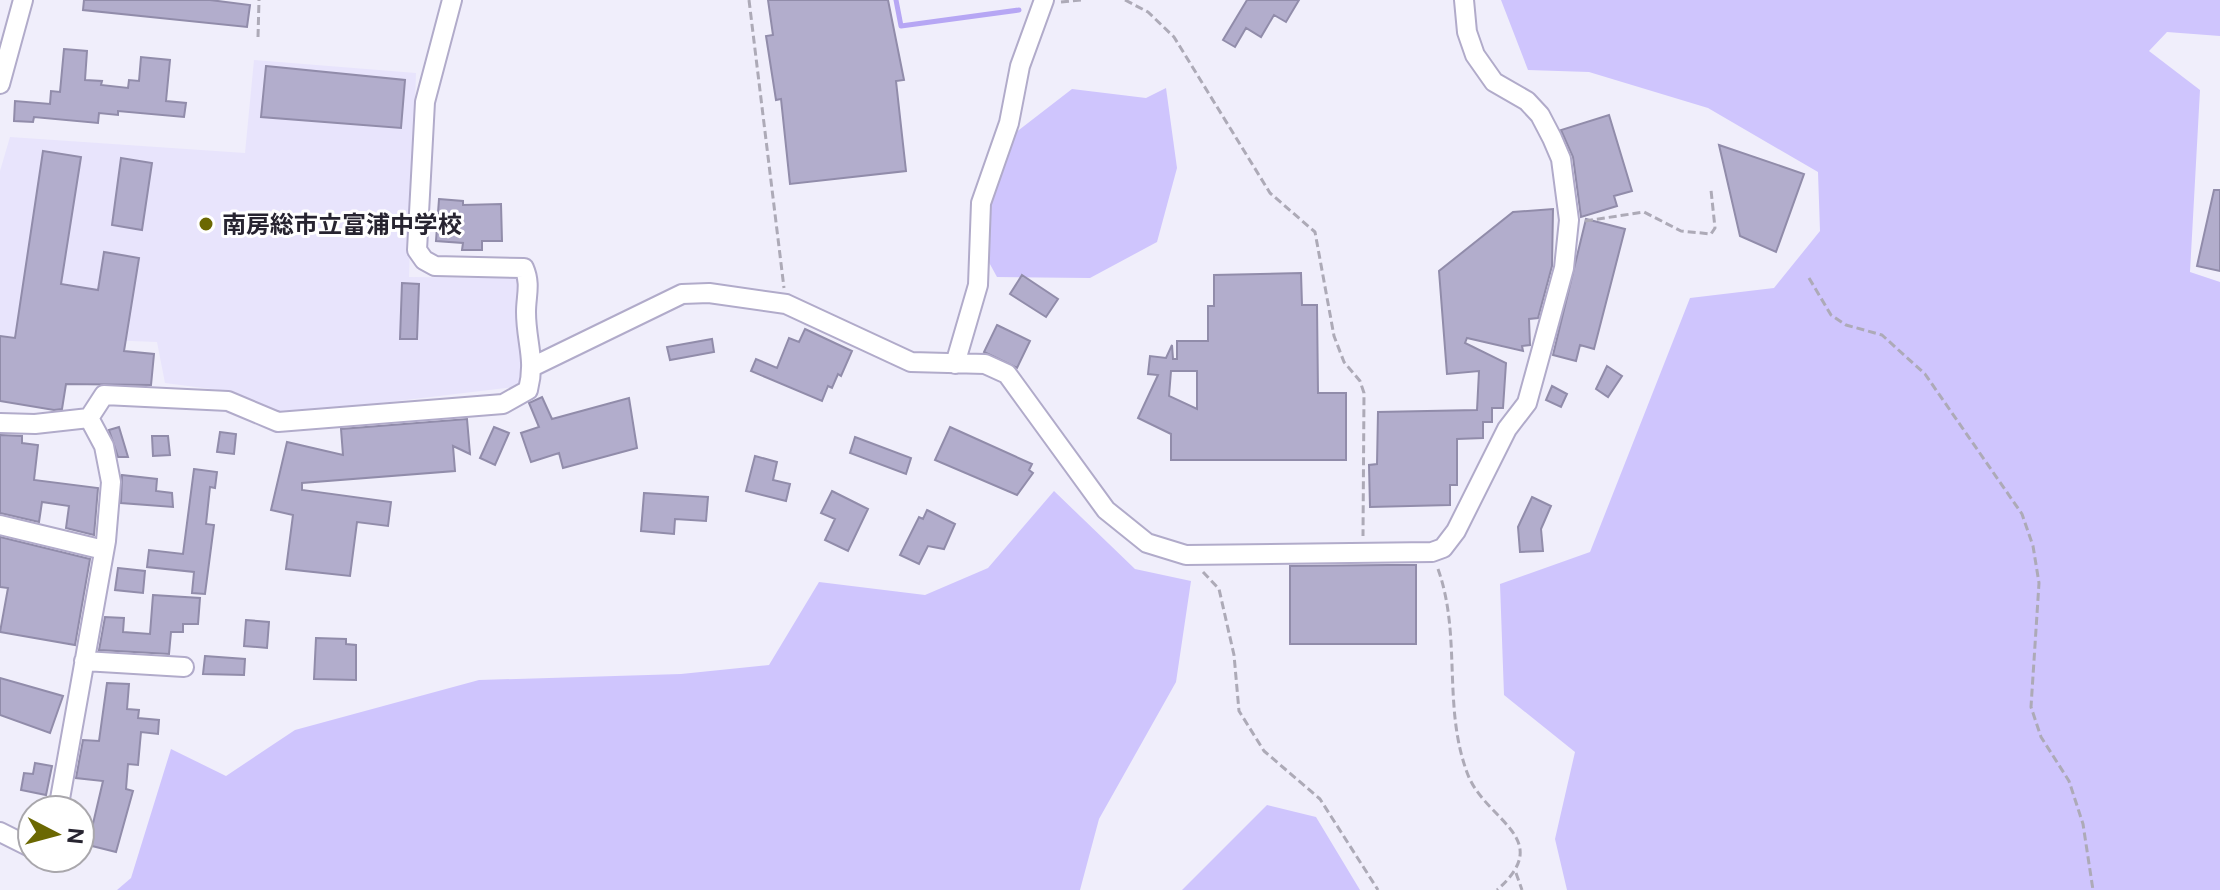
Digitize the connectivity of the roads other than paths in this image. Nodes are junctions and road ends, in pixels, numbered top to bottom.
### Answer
1 (23, 0) edge
2 (452, 0) edge
3 (1044, 0) edge
4 (1464, 0) edge
5 (0, 84) edge
6 (955, 364) junction
7 (534, 366) junction
8 (89, 418) junction
9 (0, 423) edge
10 (0, 525) edge
11 (104, 550) junction
12 (84, 661) junction
13 (184, 667) dead end
14 (61, 794) edge

1 - 5 street
2 - 7 street
3 - 6 street
4 - 6 street
6 - 7 street
7 - 8 street
8 - 9 street
8 - 11 street
10 - 11 street
11 - 12 street
12 - 13 street
12 - 14 street

